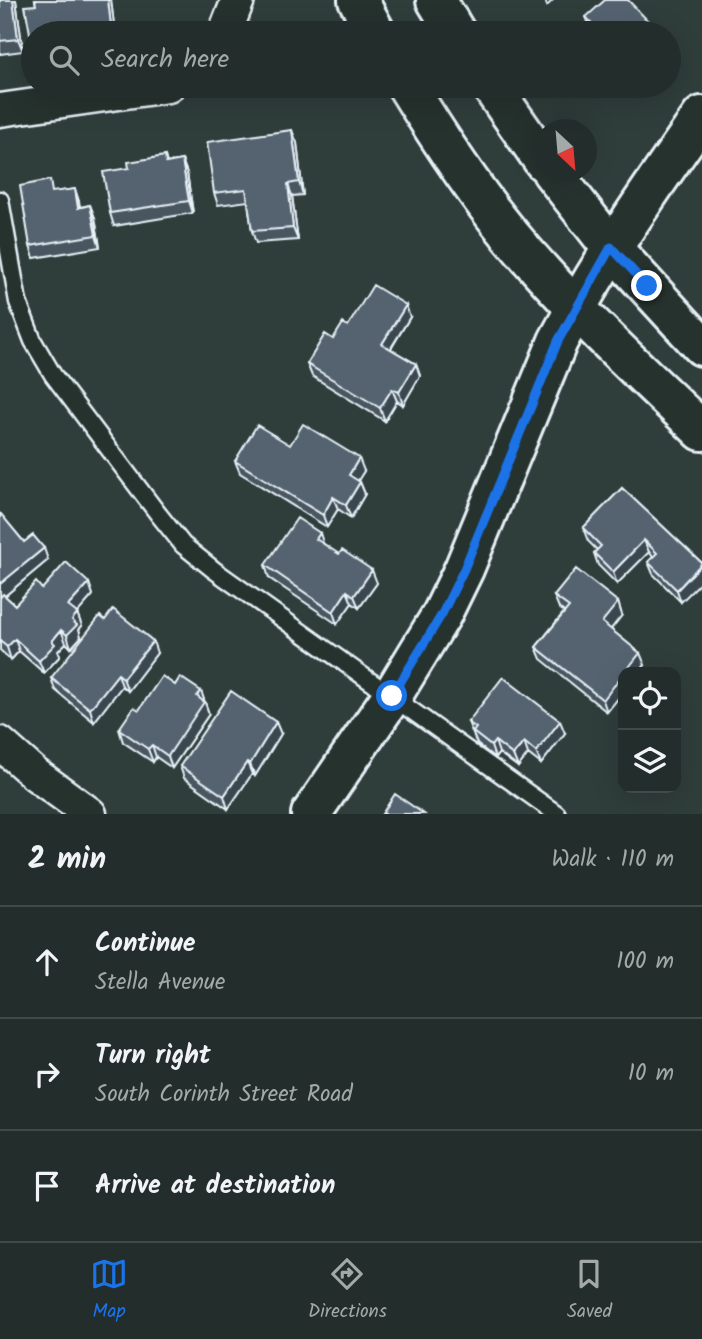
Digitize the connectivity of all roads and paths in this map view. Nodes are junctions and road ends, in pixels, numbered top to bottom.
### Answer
1 (238, 0) edge
2 (358, 0) edge
3 (436, 0) edge
4 (230, 21) edge
5 (369, 21) edge
6 (449, 21) edge
7 (84, 98) edge
8 (414, 98) edge
9 (499, 98) edge
10 (0, 110) edge
11 (702, 116) edge
12 (534, 148) edge
13 (560, 182) edge
14 (0, 200) edge
15 (611, 247) junction
16 (575, 309) junction
17 (702, 346) edge
18 (702, 431) edge
19 (392, 696) junction
20 (0, 743) edge
21 (90, 814) edge
22 (311, 814) edge
23 (557, 814) edge

1 - 4 street
2 - 5 main road
3 - 6 main road
7 - 10 street
8 - 16 main road
9 - 12 main road
11 - 15 main road
13 - 15 main road
14 - 19 lane
15 - 16 main road
15 - 17 main road
16 - 18 main road
16 - 19 main road
19 - 22 main road
19 - 23 lane
20 - 21 street

